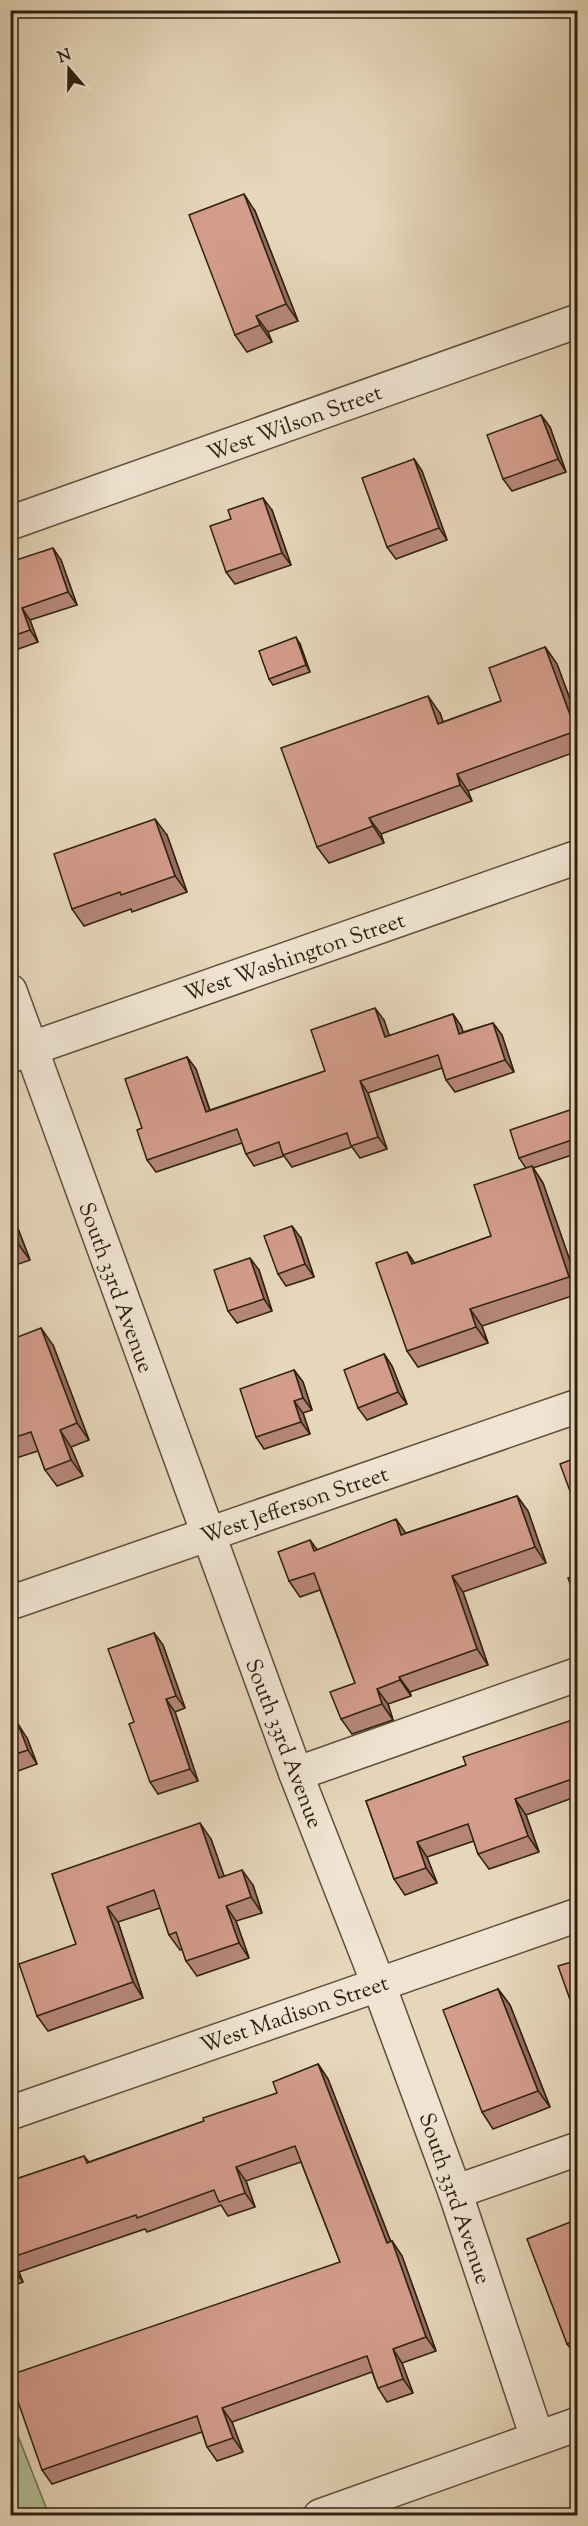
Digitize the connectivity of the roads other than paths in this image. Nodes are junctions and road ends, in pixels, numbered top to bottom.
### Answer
1 (578, 321) edge
2 (10, 523) edge
3 (578, 857) edge
4 (10, 992) edge
5 (21, 1052) edge
6 (578, 1406) edge
7 (207, 1534) junction
8 (10, 1603) edge
9 (576, 1675) edge
10 (296, 1774) junction
11 (578, 1915) edge
12 (378, 1983) junction
13 (10, 2113) edge
14 (578, 2149) edge
15 (455, 2192) junction
16 (578, 2424) edge
17 (537, 2437) junction
18 (320, 2516) edge

1 - 2 street, West Wilson Street
3 - 5 street, West Washington Street
4 - 5 street, South 33rd Avenue
5 - 7 street, South 33rd Avenue
6 - 7 street, West Jefferson Street
7 - 8 street, West Jefferson Street
7 - 10 street, South 33rd Avenue
9 - 10 street
10 - 12 street, South 33rd Avenue
11 - 12 street, West Madison Street
12 - 13 street, West Madison Street
12 - 15 street, South 33rd Avenue
14 - 15 street
15 - 17 street, South 33rd Avenue
16 - 17 street
17 - 18 street

